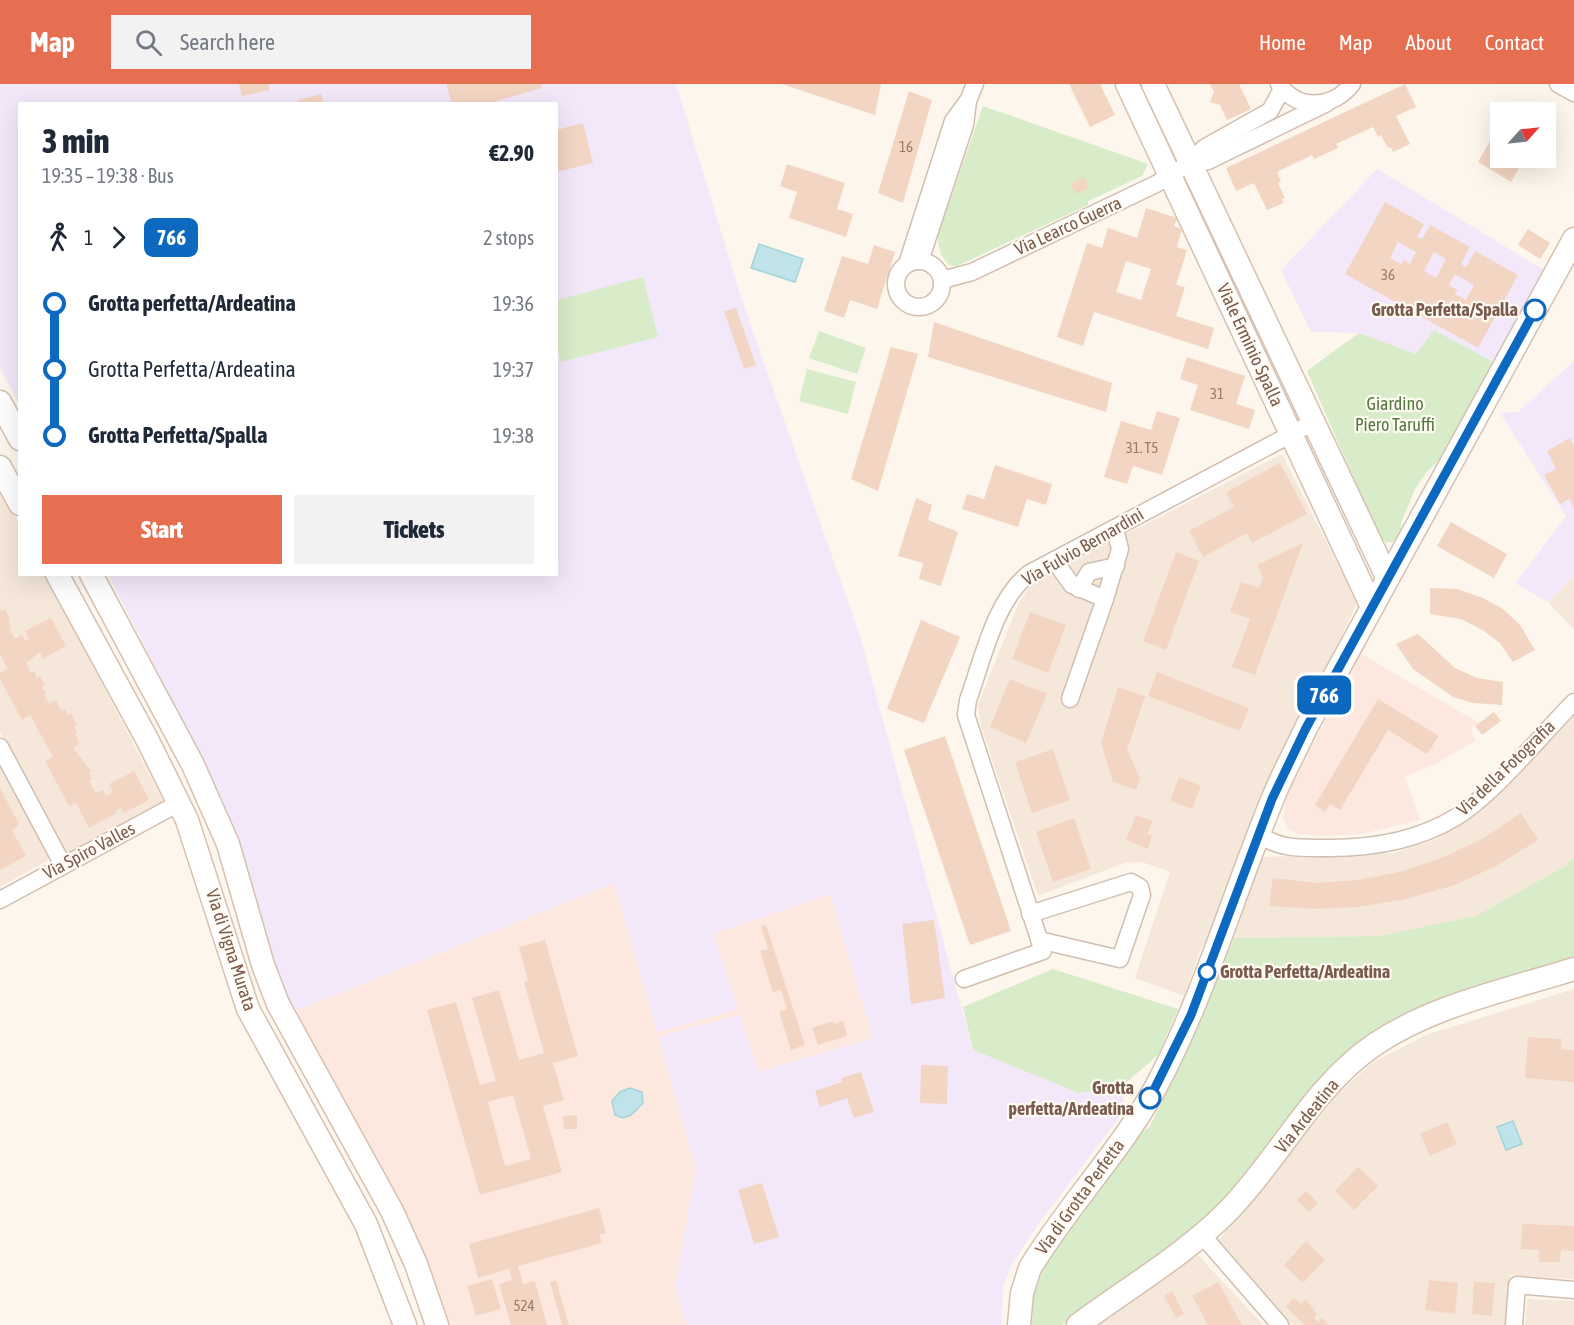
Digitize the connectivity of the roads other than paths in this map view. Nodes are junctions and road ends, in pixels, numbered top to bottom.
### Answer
1 (975, 84) edge
2 (1127, 84) edge
3 (1153, 84) edge
4 (1367, 84) edge
5 (1558, 84) edge
6 (1281, 87) edge
7 (1349, 87) edge
8 (1574, 93) edge
9 (1327, 103) junction
10 (1190, 163) junction
11 (1171, 175) junction
12 (1574, 239) edge
13 (914, 263) junction
14 (942, 280) junction
15 (0, 402) edge
16 (1314, 422) junction
17 (1292, 434) junction
18 (18, 435) edge
19 (0, 467) edge
20 (18, 500) edge
21 (1115, 528) junction
22 (1054, 560) junction
23 (1116, 566) junction
24 (58, 576) edge
25 (92, 576) edge
26 (1388, 577) junction
27 (1079, 589) junction
28 (1105, 599) junction
29 (1372, 607) junction
30 (1070, 699) dead end
31 (1574, 702) edge
32 (0, 747) edge
33 (179, 803) junction
34 (1259, 834) junction
35 (63, 865) junction
36 (0, 900) edge
37 (1030, 914) junction
38 (1039, 940) junction
39 (1574, 969) edge
40 (964, 979) dead end
41 (341, 1117) junction
42 (315, 1132) junction
43 (1202, 1235) junction
44 (1574, 1290) edge
45 (1085, 1323) edge
46 (405, 1325) edge
47 (437, 1325) edge
48 (1019, 1325) edge
49 (1280, 1325) edge
50 (1514, 1325) edge

1 - 13 street
2 - 11 main road, Viale Erminio Spalla
3 - 10 main road, Viale Erminio Spalla
4 - 7 street
5 - 8 street
6 - 9 street
6 - 10 street, Via Learco Guerra
7 - 9 street, Via Learco Guerra
9 - 10 street, Via Learco Guerra
10 - 11 street, Via Learco Guerra
10 - 16 main road, Viale Erminio Spalla
11 - 14 street, Via Learco Guerra
11 - 17 main road, Viale Erminio Spalla
12 - 26 main road, Via di Grotta Perfetta
13 - 14 street
13 - 14 street
15 - 18 main road
16 - 17 street, Via Fulvio Bernardini
16 - 26 main road, Viale Erminio Spalla
17 - 21 street, Via Fulvio Bernardini
17 - 29 main road, Viale Erminio Spalla
19 - 20 main road
21 - 22 street, Via Fulvio Bernardini
21 - 23 street
22 - 27 street
22 - 37 street, Via Fulvio Bernardini
23 - 27 street
23 - 28 street
24 - 33 main road, Via di Vigna Murata
25 - 41 main road, Via di Vigna Murata
26 - 29 main road, Via di Grotta Perfetta
27 - 28 street
28 - 30 street
29 - 34 main road, Via di Grotta Perfetta
31 - 34 street, Via della Fotografia
32 - 35 street
33 - 35 street, Via Spiro Valles
33 - 42 main road, Via di Vigna Murata
34 - 48 main road, Via di Grotta Perfetta
35 - 36 street, Via Spiro Valles
37 - 38 street, Via Fulvio Bernardini
37 - 38 street
38 - 40 street
39 - 43 main road, Via Ardeatina
41 - 42 street
41 - 47 main road, Via di Vigna Murata
42 - 46 main road, Via di Vigna Murata
43 - 45 main road, Via Ardeatina
43 - 49 street
44 - 50 street

